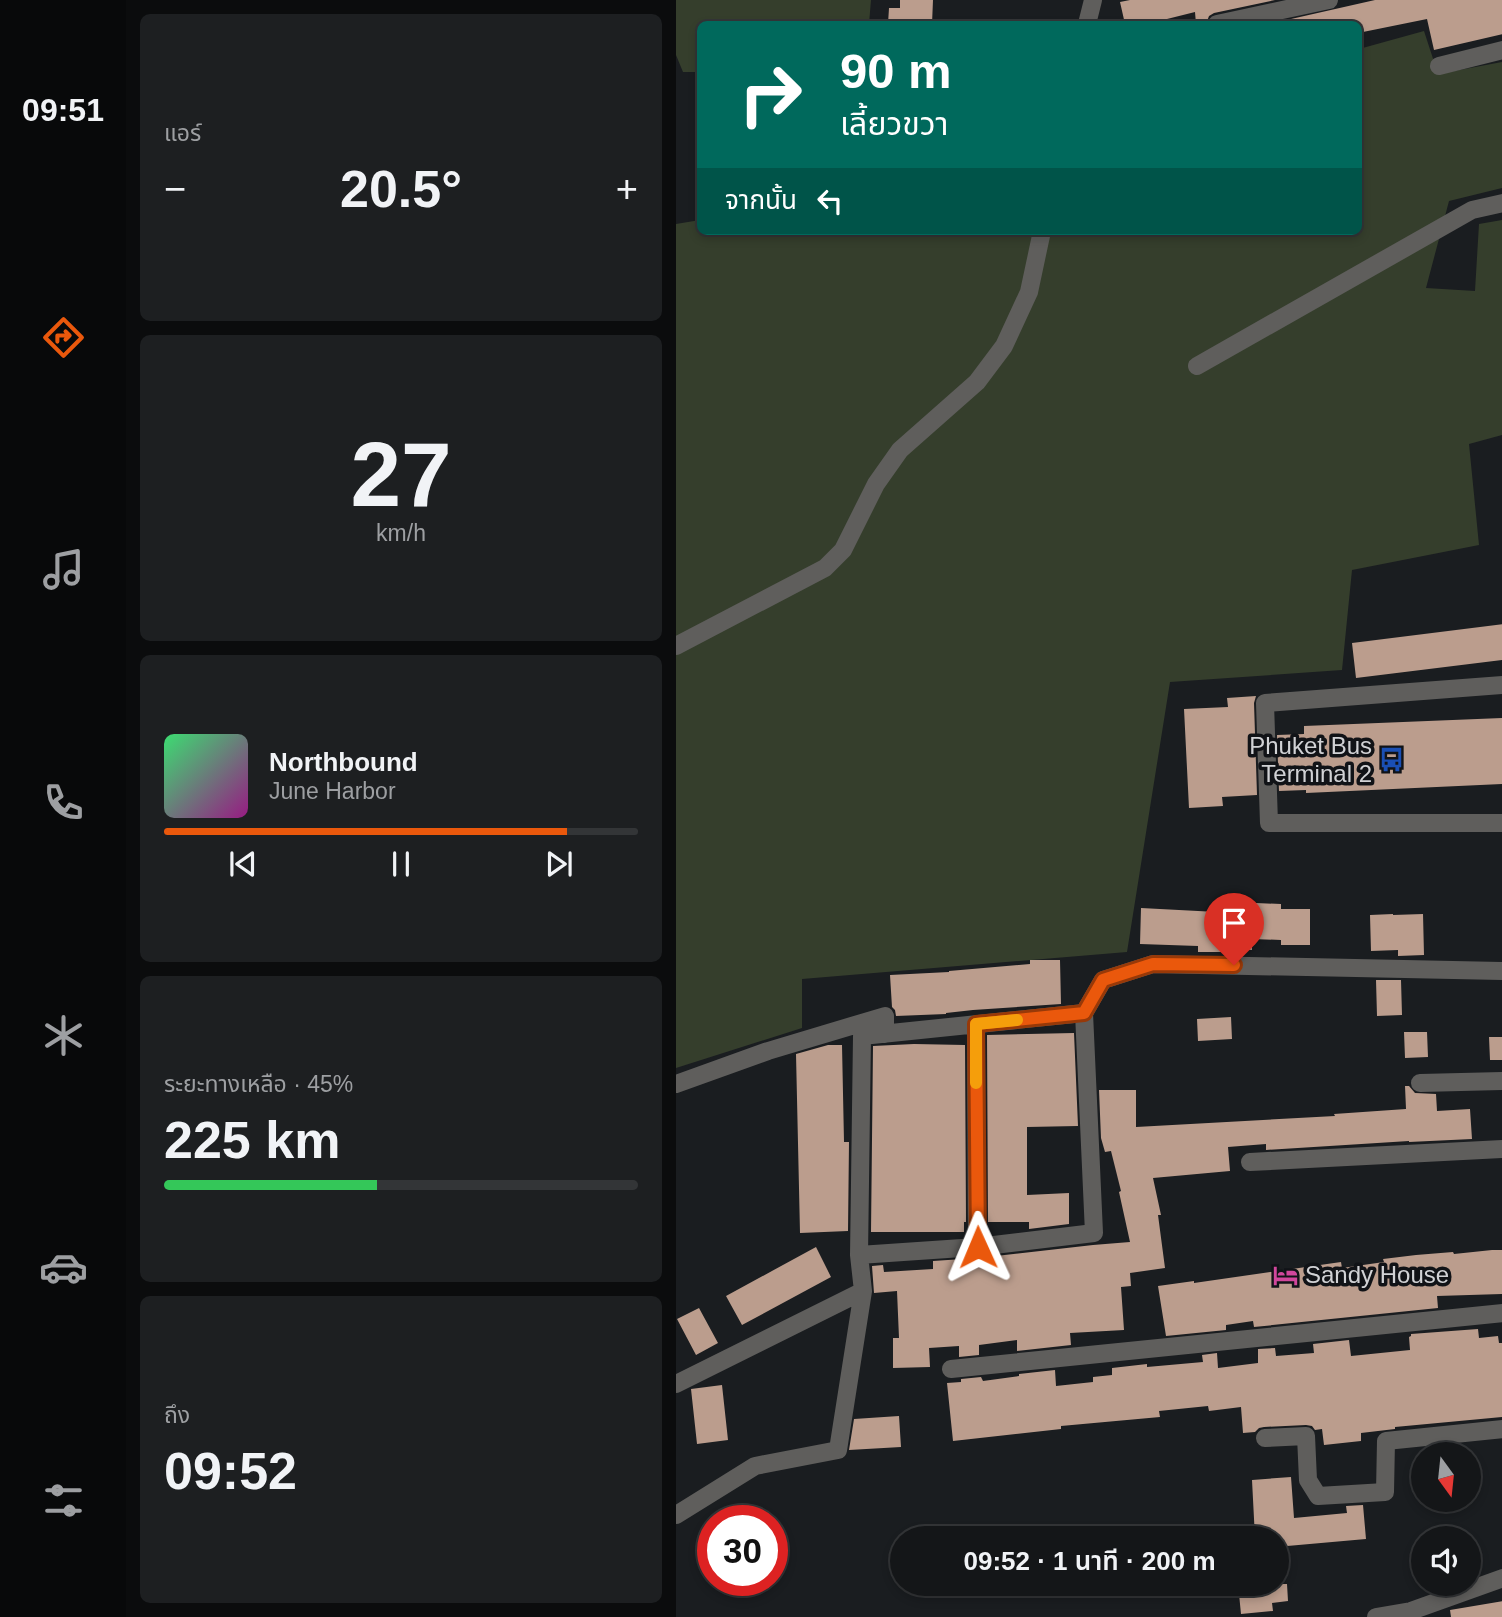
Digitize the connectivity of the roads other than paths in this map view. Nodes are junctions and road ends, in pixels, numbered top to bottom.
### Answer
1 (1093, 0) edge
2 (1329, 0) edge
3 (1088, 21) edge
4 (1231, 21) edge
5 (1503, 50) edge
6 (1439, 66) dead end
7 (1503, 203) edge
8 (1041, 235) edge
9 (1198, 366) dead end
10 (676, 646) edge
11 (1503, 685) edge
12 (1503, 823) edge
13 (1503, 971) edge
14 (1084, 1013) junction
15 (976, 1024) junction
16 (885, 1034) junction
17 (1503, 1081) edge
18 (1420, 1083) dead end
19 (676, 1084) edge
20 (1503, 1149) edge
21 (1250, 1162) dead end
22 (978, 1247) junction
23 (859, 1255) junction
24 (863, 1291) junction
25 (1503, 1313) edge
26 (951, 1369) dead end
27 (676, 1384) edge
28 (1503, 1429) edge
29 (1265, 1438) dead end
30 (676, 1514) edge
31 (1503, 1578) edge
32 (1376, 1617) edge

1 - 3 street
2 - 4 street
5 - 6 street
7 - 9 street
8 - 10 street
11 - 12 street
13 - 14 street
14 - 15 street
14 - 22 street
15 - 16 street
15 - 22 street
16 - 19 street
16 - 23 street
17 - 18 street
20 - 21 street
22 - 23 street
23 - 24 street
24 - 27 street
24 - 30 street
25 - 26 street
28 - 29 street
31 - 32 street

